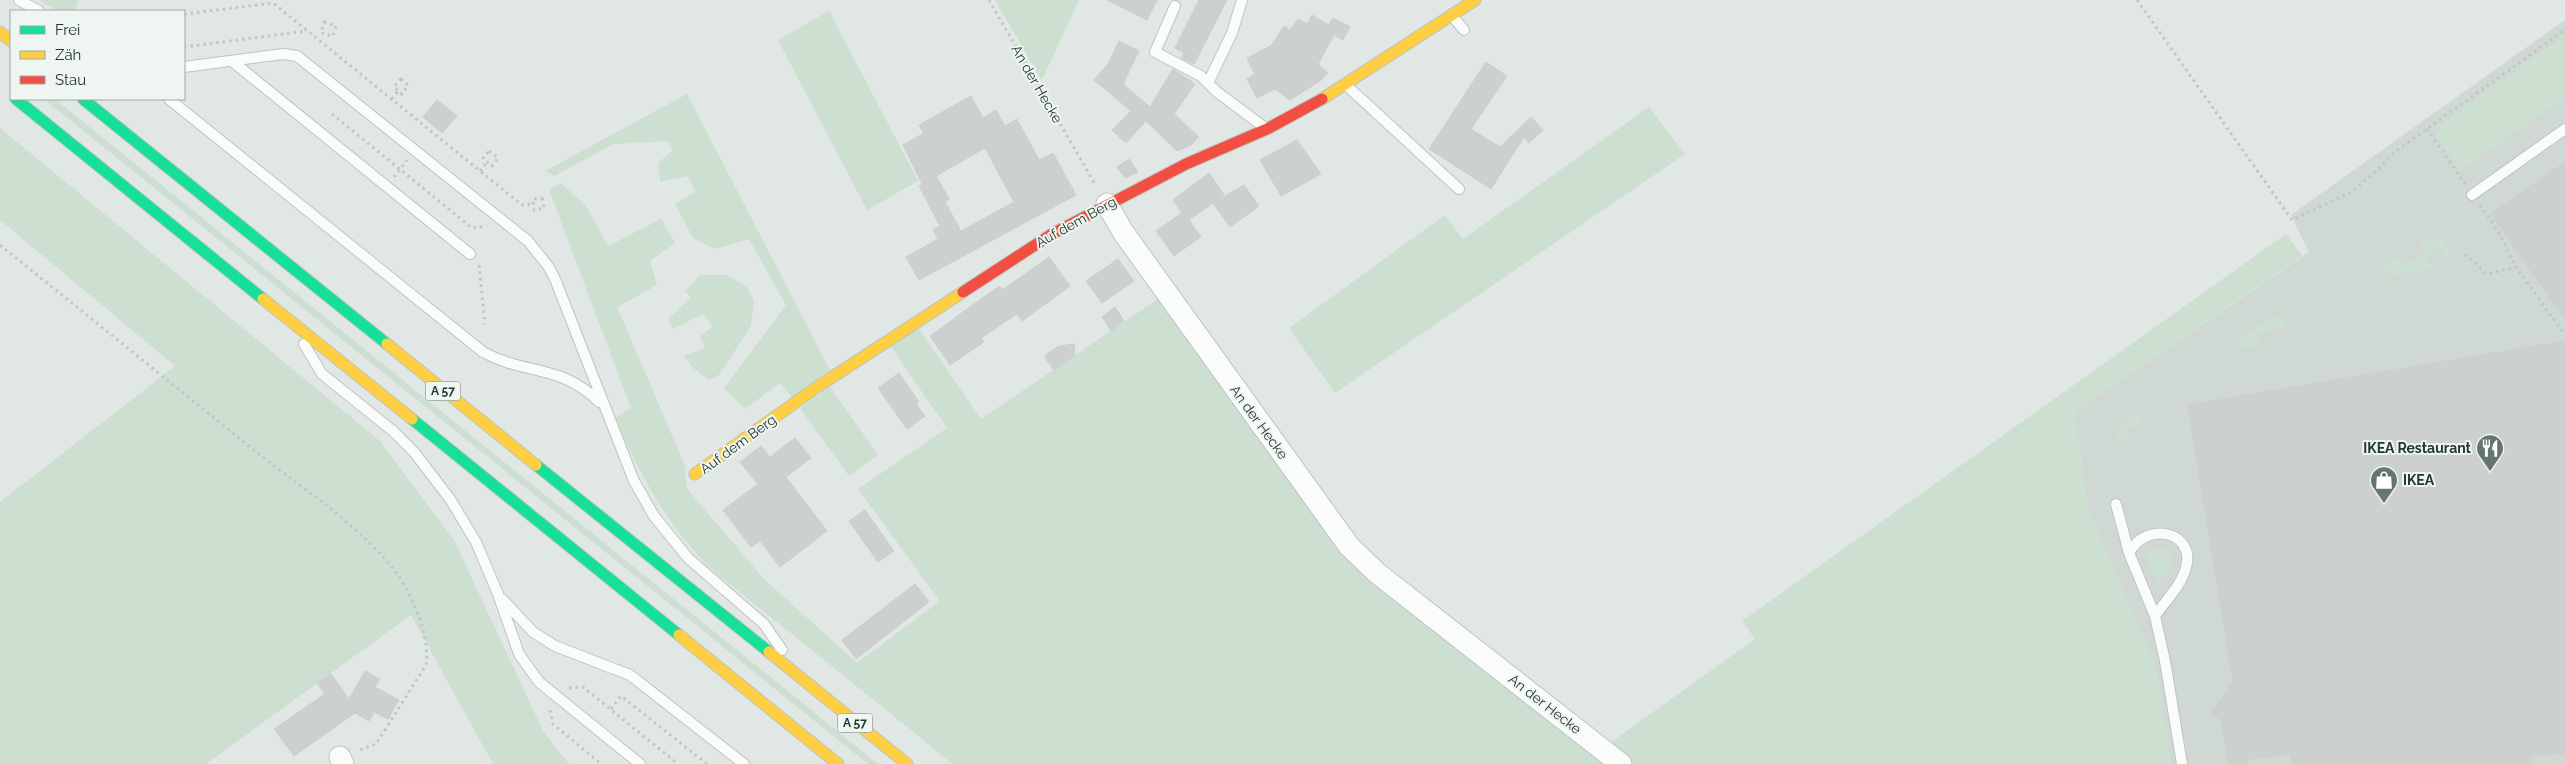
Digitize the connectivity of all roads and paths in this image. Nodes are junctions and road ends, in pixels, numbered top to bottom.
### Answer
1 (19, 0) edge
2 (989, 0) edge
3 (1242, 0) edge
4 (1475, 0) edge
5 (2137, 0) edge
6 (1175, 6) dead end
7 (36, 10) edge
8 (185, 14) edge
9 (1452, 16) junction
10 (1464, 30) dead end
11 (2565, 30) edge
12 (308, 31) junction
13 (0, 32) edge
14 (326, 34) junction
15 (10, 40) edge
16 (323, 43) junction
17 (185, 47) edge
18 (232, 61) junction
19 (185, 67) edge
20 (1208, 83) junction
21 (1345, 85) junction
22 (398, 91) junction
23 (392, 99) junction
24 (17, 100) edge
25 (84, 100) edge
26 (170, 100) edge
27 (332, 114) dead end
28 (1267, 129) junction
29 (2565, 129) edge
30 (487, 162) junction
31 (480, 171) junction
32 (1459, 190) dead end
33 (2472, 195) dead end
34 (533, 204) junction
35 (1107, 204) junction
36 (492, 226) dead end
37 (0, 245) edge
38 (470, 254) dead end
39 (2465, 254) dead end
40 (287, 318) junction
41 (2565, 335) edge
42 (603, 406) junction
43 (695, 474) dead end
44 (2116, 504) dead end
45 (2128, 553) junction
46 (498, 594) junction
47 (2155, 616) junction
48 (804, 682) junction
49 (553, 694) junction
50 (611, 709) junction
51 (342, 760) edge
52 (601, 764) edge
53 (640, 764) edge
54 (678, 764) edge
55 (707, 764) edge
56 (744, 764) edge
57 (838, 764) edge
58 (907, 764) edge
59 (1621, 764) edge
60 (2182, 764) edge

1 - 7 lane
2 - 35 path, An der Hecke
3 - 20 lane
4 - 9 main road, Auf dem Berg
5 - 11 path
6 - 20 lane
8 - 12 path
9 - 10 lane
9 - 21 main road, Auf dem Berg
12 - 16 path
12 - 17 path
13 - 15 main road
14 - 14 path
14 - 16 path
16 - 23 path
18 - 19 lane
18 - 38 lane
18 - 42 lane
20 - 28 lane
21 - 28 main road, Auf dem Berg
21 - 32 lane
22 - 22 path
22 - 23 path
23 - 31 path
24 - 40 main road
25 - 48 main road, A 57
26 - 42 lane
27 - 36 path
28 - 35 main road, Auf dem Berg
29 - 33 lane
30 - 30 path
30 - 31 path
31 - 34 path
34 - 34 path
35 - 43 main road, Auf dem Berg
35 - 59 street, An der Hecke
37 - 51 path
39 - 41 path
40 - 46 lane
40 - 57 main road
42 - 48 lane
44 - 45 lane
45 - 47 lane
45 - 47 lane
46 - 49 lane
46 - 56 lane
47 - 60 lane
48 - 58 main road, A 57
49 - 50 path
49 - 52 path
49 - 53 lane
50 - 54 path
50 - 55 path

